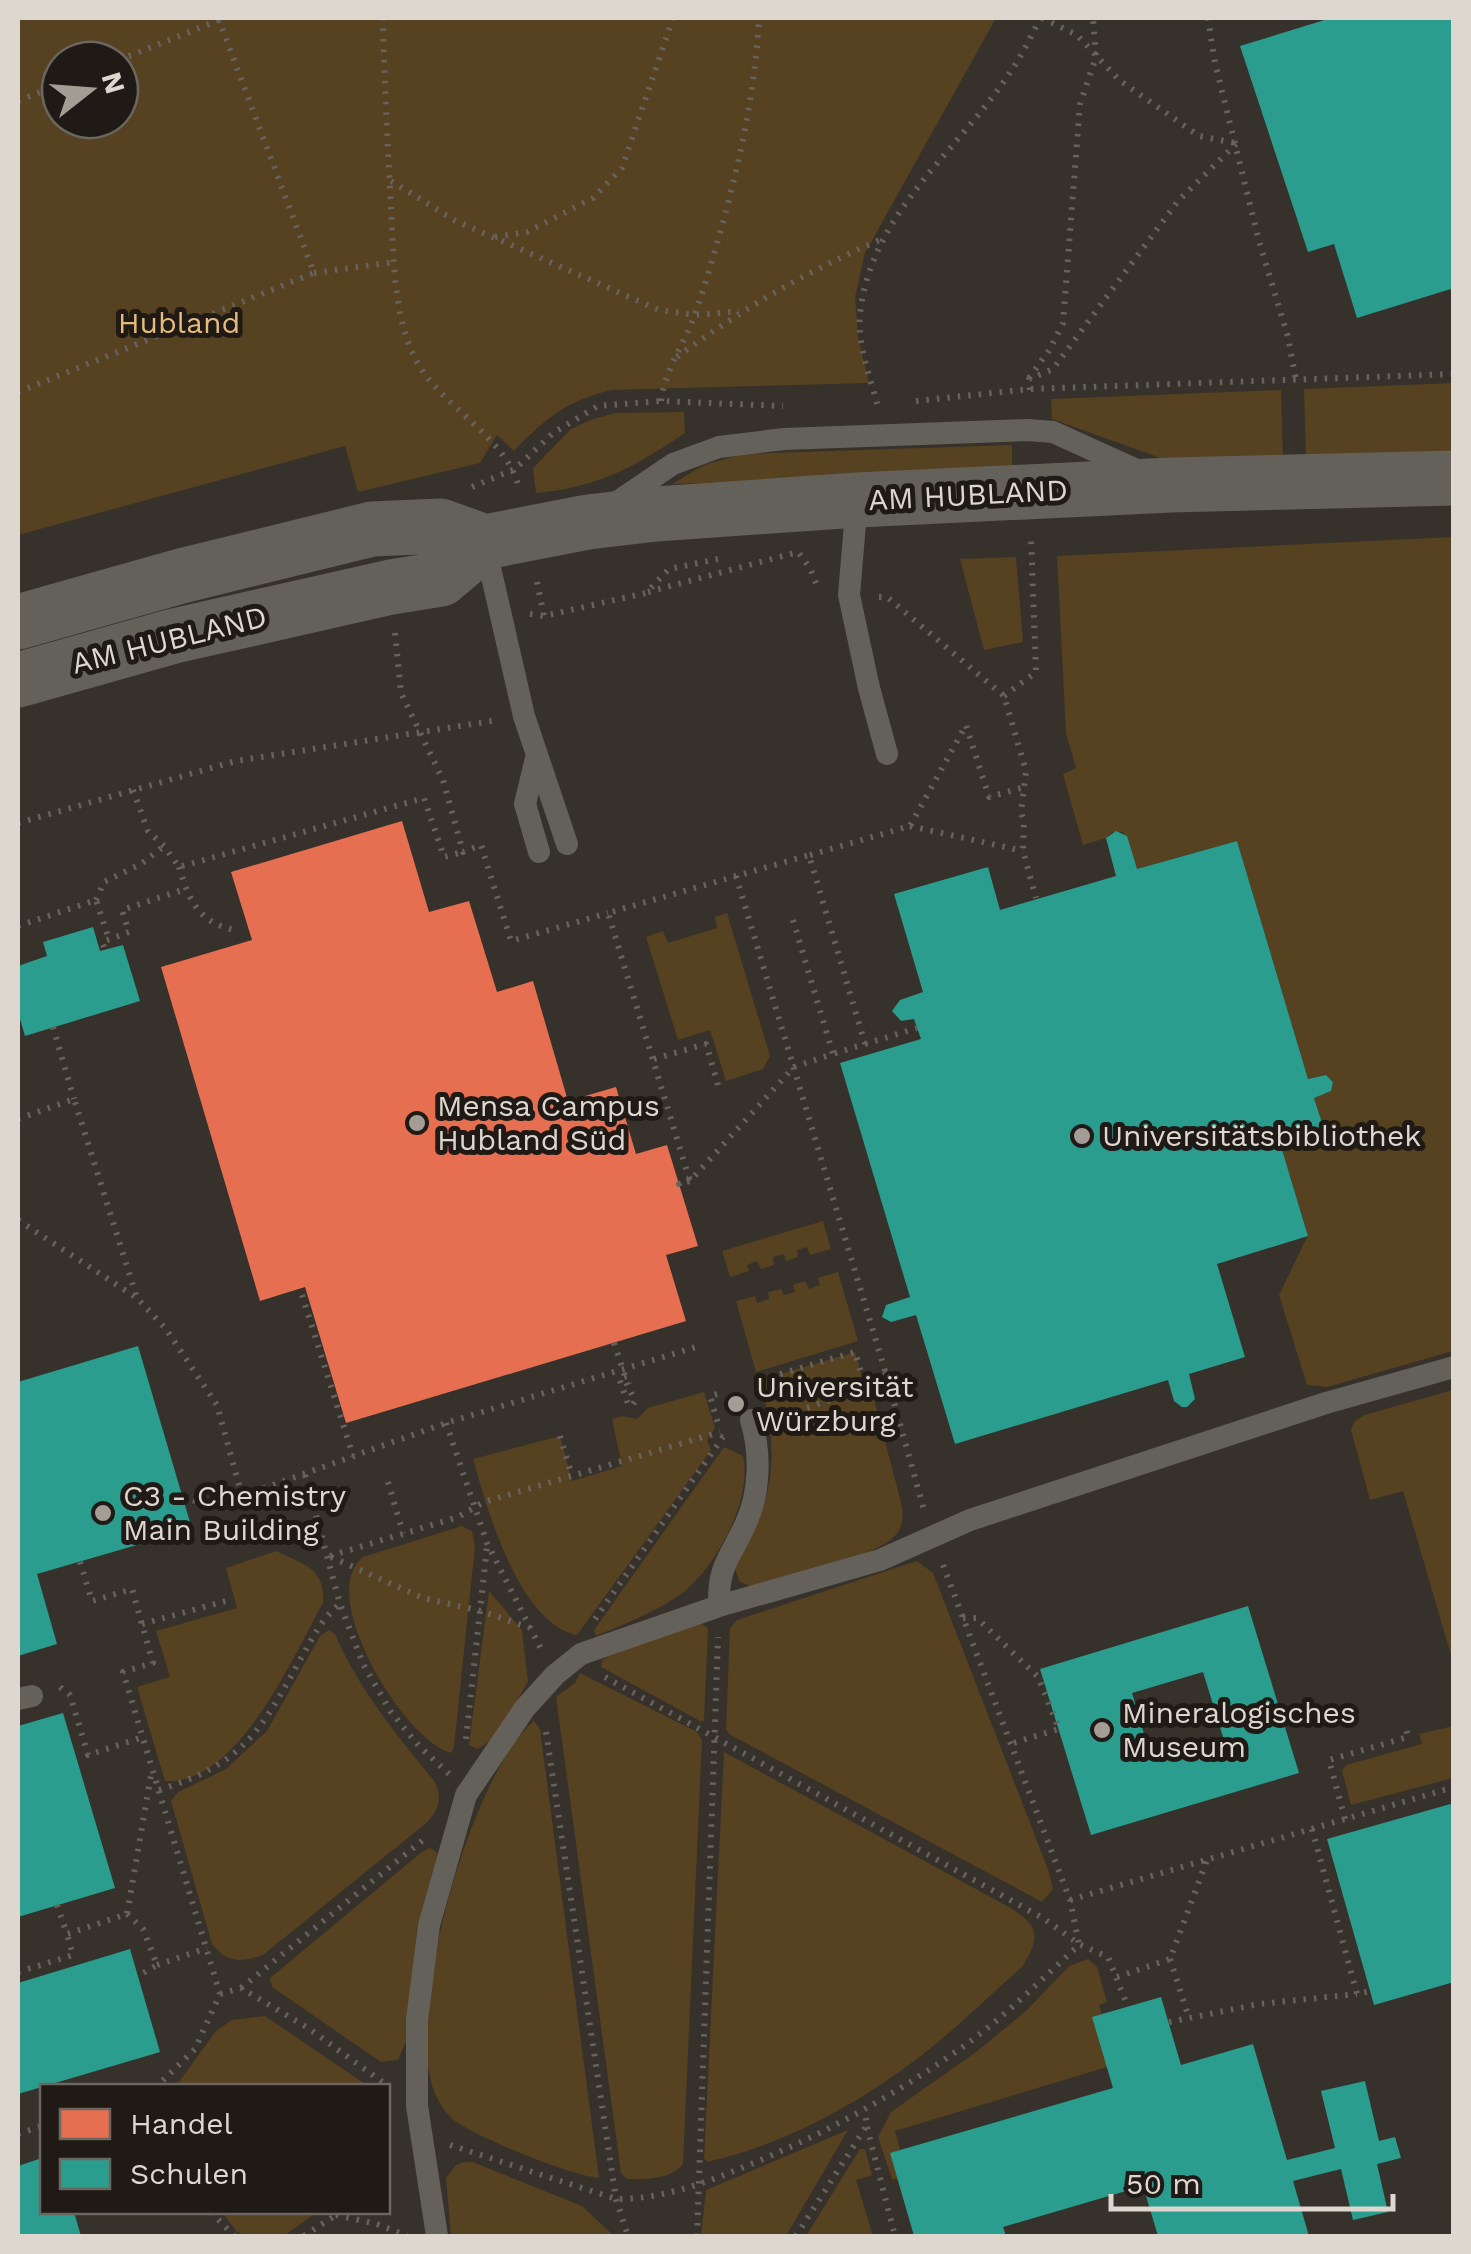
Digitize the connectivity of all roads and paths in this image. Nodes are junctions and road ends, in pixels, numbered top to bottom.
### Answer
1 (383, 18) edge
2 (673, 18) edge
3 (760, 18) edge
4 (1042, 18) edge
5 (1093, 18) edge
6 (1208, 18) edge
7 (222, 19) edge
8 (140, 52) edge
9 (1096, 57) junction
10 (1236, 144) junction
11 (390, 180) junction
12 (494, 238) junction
13 (884, 238) junction
14 (394, 262) junction
15 (314, 273) junction
16 (740, 311) junction
17 (695, 314) junction
18 (676, 358) junction
19 (1454, 374) edge
20 (1029, 379) junction
21 (1296, 380) junction
22 (1030, 389) junction
23 (18, 392) edge
24 (915, 400) dead end
25 (660, 401) junction
26 (896, 402) dead end
27 (877, 404) junction
28 (858, 405) dead end
29 (801, 406) dead end
30 (1028, 430) junction
31 (1454, 478) edge
32 (1171, 485) junction
33 (856, 521) junction
34 (588, 522) junction
35 (1025, 523) junction
36 (484, 542) junction
37 (776, 547) dead end
38 (723, 558) dead end
39 (537, 582) dead end
40 (391, 587) junction
41 (497, 608) junction
42 (544, 616) junction
43 (18, 622) edge
44 (18, 680) edge
45 (524, 716) junction
46 (419, 732) junction
47 (537, 754) junction
48 (887, 754) dead end
49 (1025, 787) junction
50 (133, 790) junction
51 (18, 823) edge
52 (910, 826) junction
53 (567, 844) dead end
54 (164, 846) junction
55 (1023, 851) junction
56 (463, 852) junction
57 (539, 852) dead end
58 (809, 855) junction
59 (179, 866) junction
60 (736, 876) junction
61 (186, 889) junction
62 (678, 893) junction
63 (1036, 898) dead end
64 (96, 900) junction
65 (682, 906) dead end
66 (608, 913) junction
67 (793, 920) dead end
68 (18, 926) edge
69 (238, 932) dead end
70 (108, 937) dead end
71 (104, 947) dead end
72 (53, 1028) dead end
73 (918, 1028) dead end
74 (865, 1044) junction
75 (834, 1054) junction
76 (654, 1059) junction
77 (794, 1066) junction
78 (718, 1085) dead end
79 (74, 1099) junction
80 (18, 1119) edge
81 (18, 1220) edge
82 (302, 1295) dead end
83 (137, 1298) junction
84 (614, 1343) dead end
85 (696, 1347) dead end
86 (1454, 1367) edge
87 (620, 1368) junction
88 (884, 1378) junction
89 (760, 1380) dead end
90 (866, 1389) junction
91 (717, 1394) dead end
92 (446, 1422) junction
93 (752, 1425) junction
94 (560, 1436) dead end
95 (353, 1456) junction
96 (305, 1474) junction
97 (572, 1476) junction
98 (388, 1482) dead end
99 (242, 1496) junction
100 (183, 1497) dead end
101 (476, 1507) junction
102 (404, 1534) junction
103 (932, 1536) junction
104 (487, 1543) junction
105 (330, 1556) junction
106 (80, 1562) dead end
107 (226, 1601) dead end
108 (340, 1604) junction
109 (719, 1606) junction
110 (481, 1611) junction
111 (963, 1618) junction
112 (142, 1624) junction
113 (532, 1628) junction
114 (556, 1675) junction
115 (70, 1695) dead end
116 (1405, 1726) dead end
117 (714, 1736) junction
118 (143, 1738) junction
119 (1010, 1744) junction
120 (152, 1768) junction
121 (1454, 1787) edge
122 (159, 1790) junction
123 (466, 1795) junction
124 (1345, 1819) junction
125 (456, 1828) junction
126 (1312, 1829) junction
127 (1207, 1860) junction
128 (1070, 1900) junction
129 (57, 1905) dead end
130 (127, 1914) junction
131 (67, 1934) junction
132 (1079, 1944) junction
133 (206, 1948) junction
134 (1170, 1959) junction
135 (157, 1965) junction
136 (18, 1972) edge
137 (138, 1976) dead end
138 (1117, 1977) junction
139 (241, 1988) junction
140 (1370, 1991) dead end
141 (220, 1994) junction
142 (1357, 1994) junction
143 (1128, 2007) dead end
144 (1188, 2016) junction
145 (1168, 2022) dead end
146 (159, 2084) edge
147 (386, 2084) edge
148 (390, 2087) edge
149 (417, 2106) junction
150 (865, 2110) junction
151 (867, 2125) junction
152 (420, 2134) junction
153 (699, 2185) junction
154 (616, 2198) junction
155 (214, 2214) edge
156 (337, 2214) edge
157 (342, 2214) edge
158 (234, 2236) edge
159 (304, 2236) edge
160 (408, 2236) edge
161 (437, 2236) edge
162 (628, 2236) edge
163 (697, 2236) edge
164 (796, 2236) edge
165 (896, 2236) edge

1 - 11 path
2 - 12 path
3 - 17 path
4 - 9 path
4 - 13 path
5 - 9 path
6 - 10 path
7 - 8 path
7 - 15 path
9 - 10 path
9 - 20 path
10 - 20 path
10 - 21 path
11 - 12 path
11 - 14 path
12 - 17 path
13 - 16 path
13 - 27 path
14 - 15 path
14 - 25 path
15 - 23 path
16 - 17 path
16 - 18 path
17 - 18 path
18 - 25 path
19 - 21 path
20 - 22 path
21 - 22 path
22 - 24 path
22 - 30 path
25 - 29 path
26 - 27 path
27 - 28 path
30 - 32 lane
30 - 34 lane
31 - 32 street, AM HUBLAND
32 - 35 street, AM HUBLAND
33 - 34 street, AM HUBLAND
33 - 35 street, AM HUBLAND
33 - 37 path
33 - 48 lane
34 - 36 street, AM HUBLAND
35 - 49 path
36 - 40 street, AM HUBLAND
36 - 41 lane
36 - 43 street, AM HUBLAND
38 - 42 path
39 - 42 path
40 - 44 street, AM HUBLAND
40 - 46 path
41 - 42 path
41 - 45 lane
45 - 46 path
45 - 47 lane
46 - 50 path
46 - 56 path
47 - 53 lane
47 - 57 lane
49 - 52 path
49 - 55 path
50 - 51 path
50 - 54 path
52 - 55 path
52 - 58 path
54 - 59 path
54 - 64 path
55 - 63 path
56 - 59 path
56 - 66 path
58 - 60 path
58 - 74 path
59 - 61 path
60 - 62 path
60 - 77 path
61 - 69 path
61 - 71 path
62 - 65 path
62 - 66 path
64 - 68 path
64 - 70 path
66 - 76 path
67 - 75 path
72 - 79 path
73 - 74 path
74 - 75 path
75 - 77 path
76 - 77 path
76 - 78 path
77 - 88 path
79 - 80 path
79 - 83 path
81 - 83 path
82 - 95 path
83 - 99 path
84 - 87 path
85 - 87 path
86 - 103 lane
87 - 92 path
88 - 90 path
88 - 103 path
89 - 90 path
90 - 93 path
91 - 97 path
92 - 95 path
92 - 101 path
93 - 109 lane
93 - 114 path
94 - 97 path
95 - 96 path
96 - 99 path
96 - 105 path
97 - 101 path
98 - 102 path
99 - 100 path
101 - 102 path
101 - 104 path
102 - 105 path
103 - 109 lane
103 - 111 path
104 - 110 path
104 - 113 path
105 - 108 path
105 - 110 path
106 - 112 path
107 - 112 path
108 - 122 path
108 - 123 path
109 - 114 lane
109 - 117 path
110 - 113 path
110 - 123 path
111 - 119 path
111 - 119 path
112 - 118 path
113 - 114 path
114 - 117 path
114 - 123 lane
114 - 154 path
115 - 118 path
116 - 124 path
117 - 132 path
117 - 153 path
118 - 120 path
119 - 128 path
120 - 122 path
120 - 130 path
121 - 124 path
122 - 133 path
123 - 125 lane
124 - 126 path
125 - 139 path
125 - 149 lane
126 - 127 path
126 - 142 path
127 - 128 path
127 - 134 path
128 - 132 path
129 - 131 path
130 - 131 path
130 - 135 path
131 - 136 path
132 - 138 path
132 - 150 path
133 - 135 path
133 - 141 path
134 - 138 path
134 - 144 path
135 - 137 path
138 - 143 path
139 - 141 path
139 - 147 path
140 - 142 path
141 - 146 path
142 - 144 path
144 - 145 path
148 - 149 path
149 - 152 lane
150 - 151 path
150 - 153 path
151 - 164 path
151 - 165 path
152 - 154 path
152 - 161 lane
153 - 154 path
153 - 163 path
154 - 162 path
155 - 158 path
156 - 159 path
157 - 160 path

